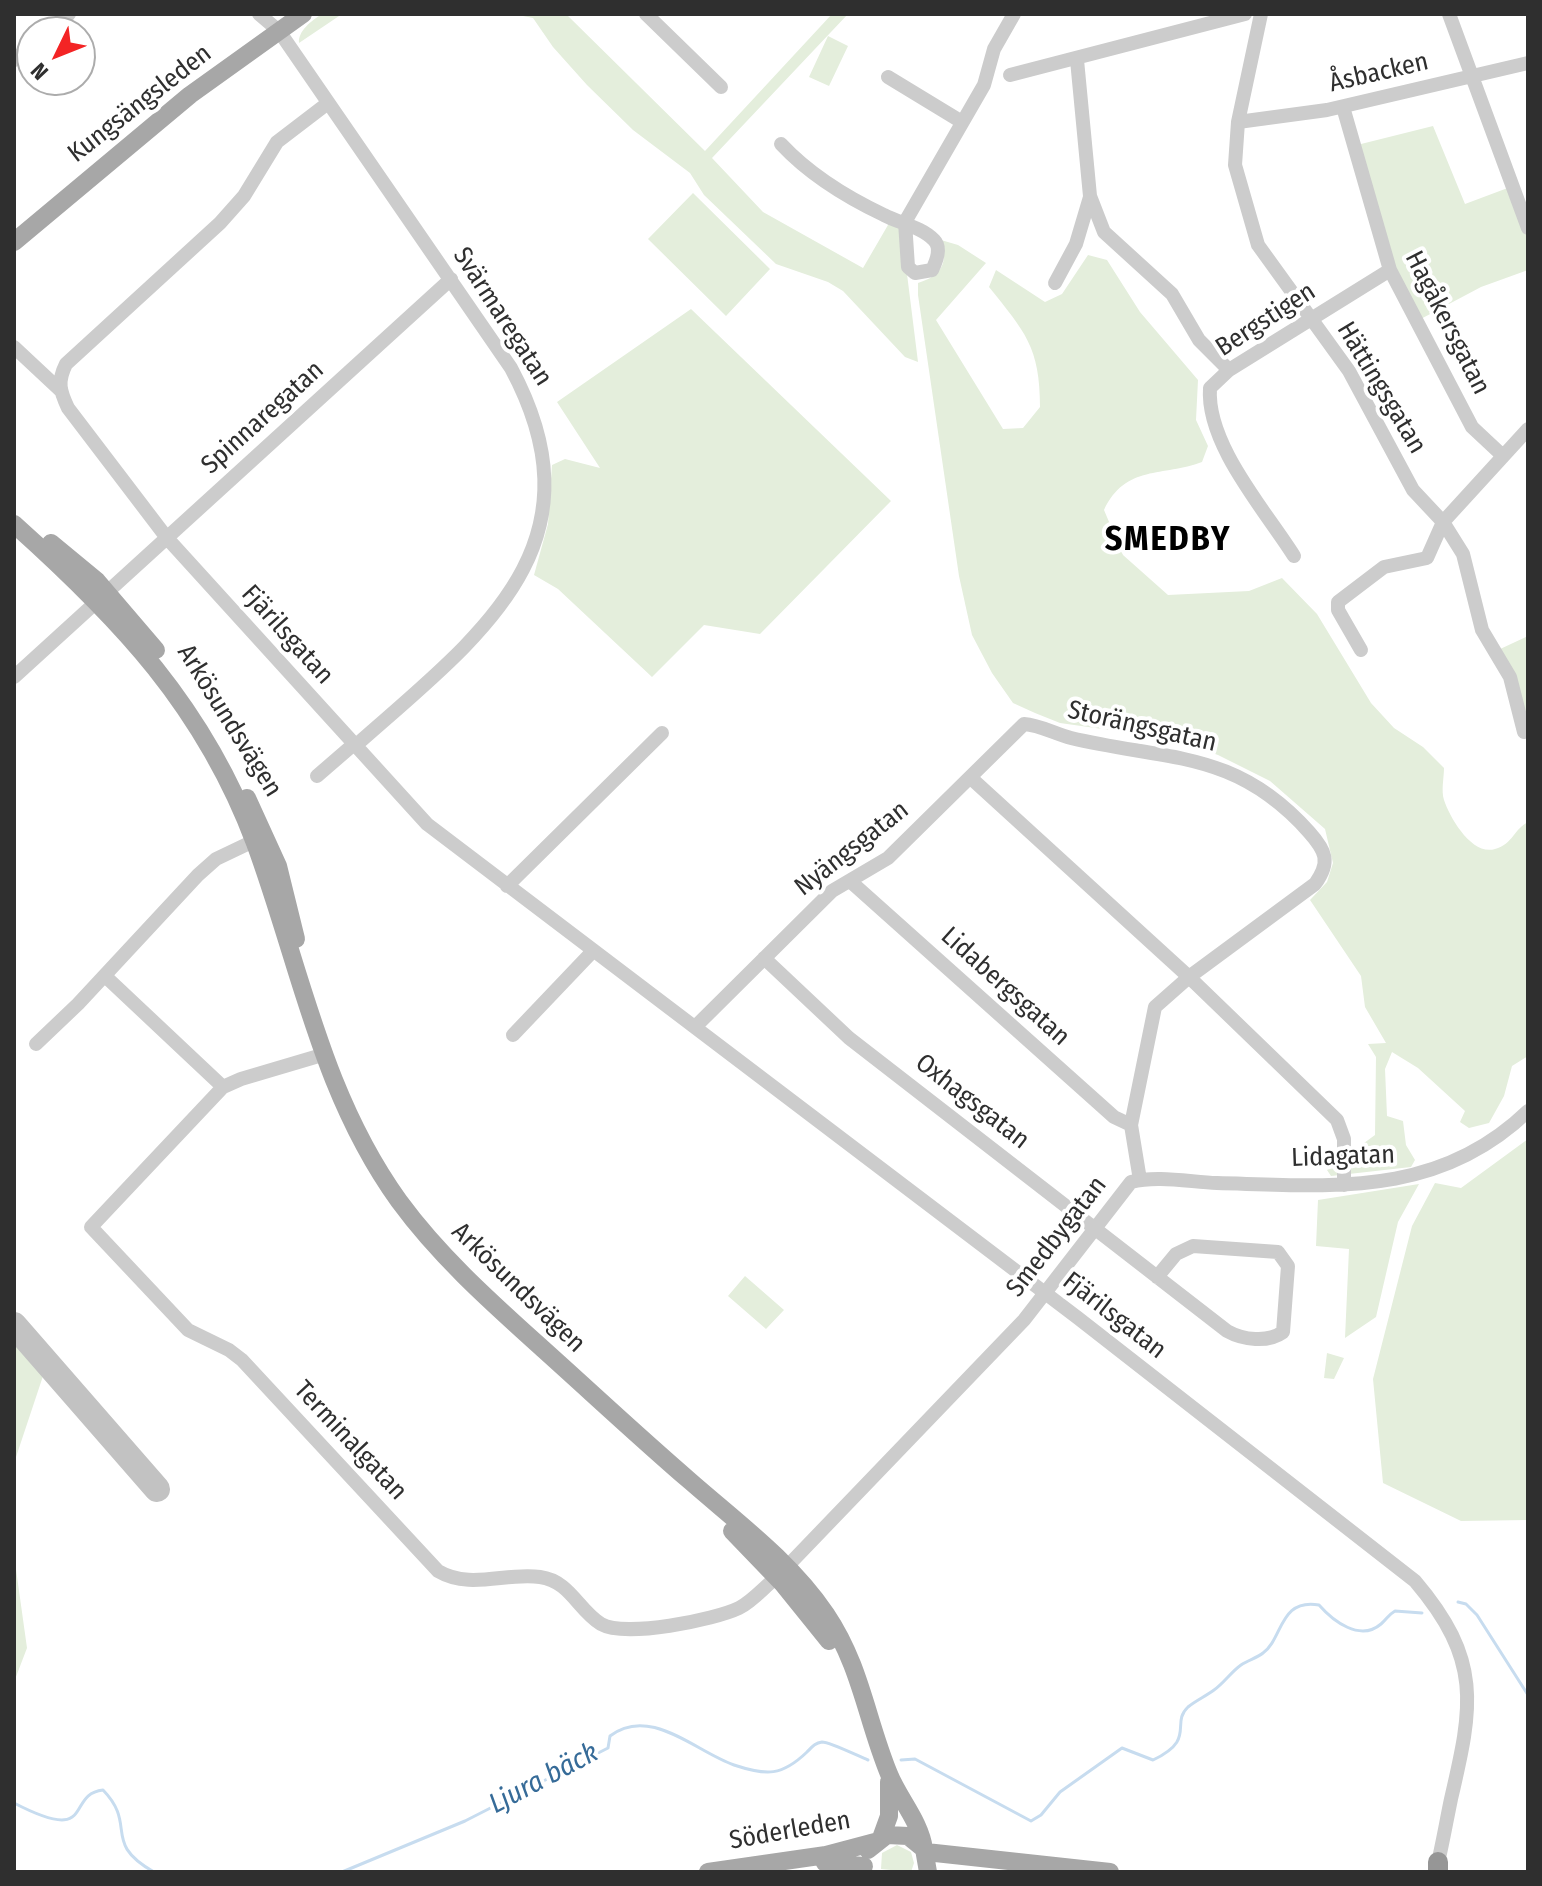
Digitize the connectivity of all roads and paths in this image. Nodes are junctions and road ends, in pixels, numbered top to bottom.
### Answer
1 (259, 14) edge
2 (303, 14) edge
3 (646, 14) edge
4 (1014, 14) edge
5 (1245, 14) edge
6 (1261, 14) edge
7 (1449, 14) edge
8 (279, 31) junction
9 (1077, 60) junction
10 (1528, 63) edge
11 (1010, 75) dead end
12 (888, 77) dead end
13 (1472, 77) junction
14 (721, 87) dead end
15 (328, 103) junction
16 (1343, 107) junction
17 (962, 122) junction
18 (1238, 122) junction
19 (781, 144) dead end
20 (1520, 184) edge
21 (1090, 196) junction
22 (1528, 228) edge
23 (14, 242) edge
24 (1390, 270) junction
25 (451, 279) junction
26 (1055, 283) dead end
27 (1310, 319) junction
28 (14, 347) edge
29 (1229, 370) junction
30 (60, 390) junction
31 (1528, 429) edge
32 (1503, 456) junction
33 (14, 515) edge
34 (1443, 522) junction
35 (14, 524) edge
36 (167, 538) junction
37 (1294, 556) dead end
38 (102, 597) junction
39 (1361, 650) dead end
40 (14, 677) edge
41 (1524, 732) dead end
42 (662, 733) dead end
43 (355, 745) junction
44 (317, 776) dead end
45 (972, 779) junction
46 (260, 837) junction
47 (850, 881) junction
48 (507, 886) junction
49 (593, 951) junction
50 (764, 958) junction
51 (105, 976) junction
52 (1189, 977) junction
53 (696, 1026) junction
54 (513, 1035) dead end
55 (36, 1044) dead end
56 (322, 1055) junction
57 (223, 1087) junction
58 (1528, 1111) edge
59 (1131, 1125) junction
60 (1140, 1180) junction
61 (1344, 1185) junction
62 (1095, 1227) junction
63 (1157, 1277) junction
64 (1045, 1293) junction
65 (782, 1572) junction
66 (889, 1775) junction
67 (878, 1840) junction
68 (923, 1845) junction
69 (864, 1869) edge
70 (1435, 1870) edge
71 (715, 1871) edge
72 (708, 1872) edge
73 (751, 1872) edge
74 (788, 1872) edge
75 (928, 1872) edge
76 (961, 1872) edge
77 (1029, 1872) edge
78 (1110, 1872) edge

1 - 8 street, Svärmaregatan
2 - 8 main road, Kungsängsleden
3 - 14 street
4 - 17 street
5 - 9 street
6 - 18 street, Hättingsgatan
7 - 13 street
8 - 15 street, Svärmaregatan
8 - 23 main road, Kungsängsleden
9 - 11 street
9 - 21 street
10 - 13 street, Åsbacken
12 - 17 street
13 - 16 street, Åsbacken
13 - 20 street
15 - 25 street, Svärmaregatan
15 - 30 street
16 - 18 street, Åsbacken
16 - 24 street, Hagåkersgatan
17 - 19 street
18 - 27 street, Hättingsgatan
20 - 22 street
21 - 26 street
21 - 29 street
24 - 27 street, Bergstigen
24 - 32 street, Hagåkersgatan
25 - 36 street, Spinnaregatan
25 - 43 street, Svärmaregatan
27 - 29 street, Bergstigen
27 - 34 street, Hättingsgatan
28 - 30 street, Fjärilsgatan
29 - 37 street, Bergstigen
30 - 36 street, Fjärilsgatan
31 - 32 street
32 - 34 street
33 - 38 main road, Arkösundsvägen
34 - 39 street
34 - 41 street, Hättingsgatan
35 - 38 main road, Arkösundsvägen
36 - 38 street, Spinnaregatan
36 - 43 street, Fjärilsgatan
38 - 40 street
38 - 46 main road, Arkösundsvägen
42 - 48 street
43 - 44 street, Svärmaregatan
43 - 48 street, Fjärilsgatan
45 - 47 street, Nyängsgatan
45 - 52 street
45 - 52 street, Storängsgatan
46 - 51 street
46 - 56 main road, Arkösundsvägen
47 - 50 street, Nyängsgatan
47 - 59 street, Lidabergsgatan
48 - 49 street, Fjärilsgatan
49 - 53 street, Fjärilsgatan
49 - 54 street
50 - 53 street, Nyängsgatan
50 - 62 street, Oxhagsgatan
51 - 55 street
51 - 57 street
52 - 59 street, Smedbygatan
52 - 61 street
53 - 64 street, Fjärilsgatan
56 - 57 street, Terminalgatan
56 - 65 main road, Arkösundsvägen
57 - 65 street, Terminalgatan
58 - 61 street, Lidagatan
59 - 60 street, Smedbygatan
60 - 61 street, Lidagatan
60 - 62 street, Smedbygatan
62 - 63 street, Oxhagsgatan
62 - 64 street, Smedbygatan
63 - 63 street, Oxhagsgatan
64 - 65 street, Smedbygatan
64 - 70 street, Fjärilsgatan
65 - 66 main road, Arkösundsvägen
66 - 67 main road, Arkösundsvägen
66 - 68 main road, Arkösundsvägen
67 - 68 main road
67 - 69 main road, Arkösundsvägen
67 - 71 main road, Söderleden
68 - 75 main road
68 - 78 main road
69 - 73 main road, Söderleden
71 - 72 main road, Söderleden
71 - 73 main road, Söderleden
73 - 74 main road, Söderleden
76 - 77 main road

